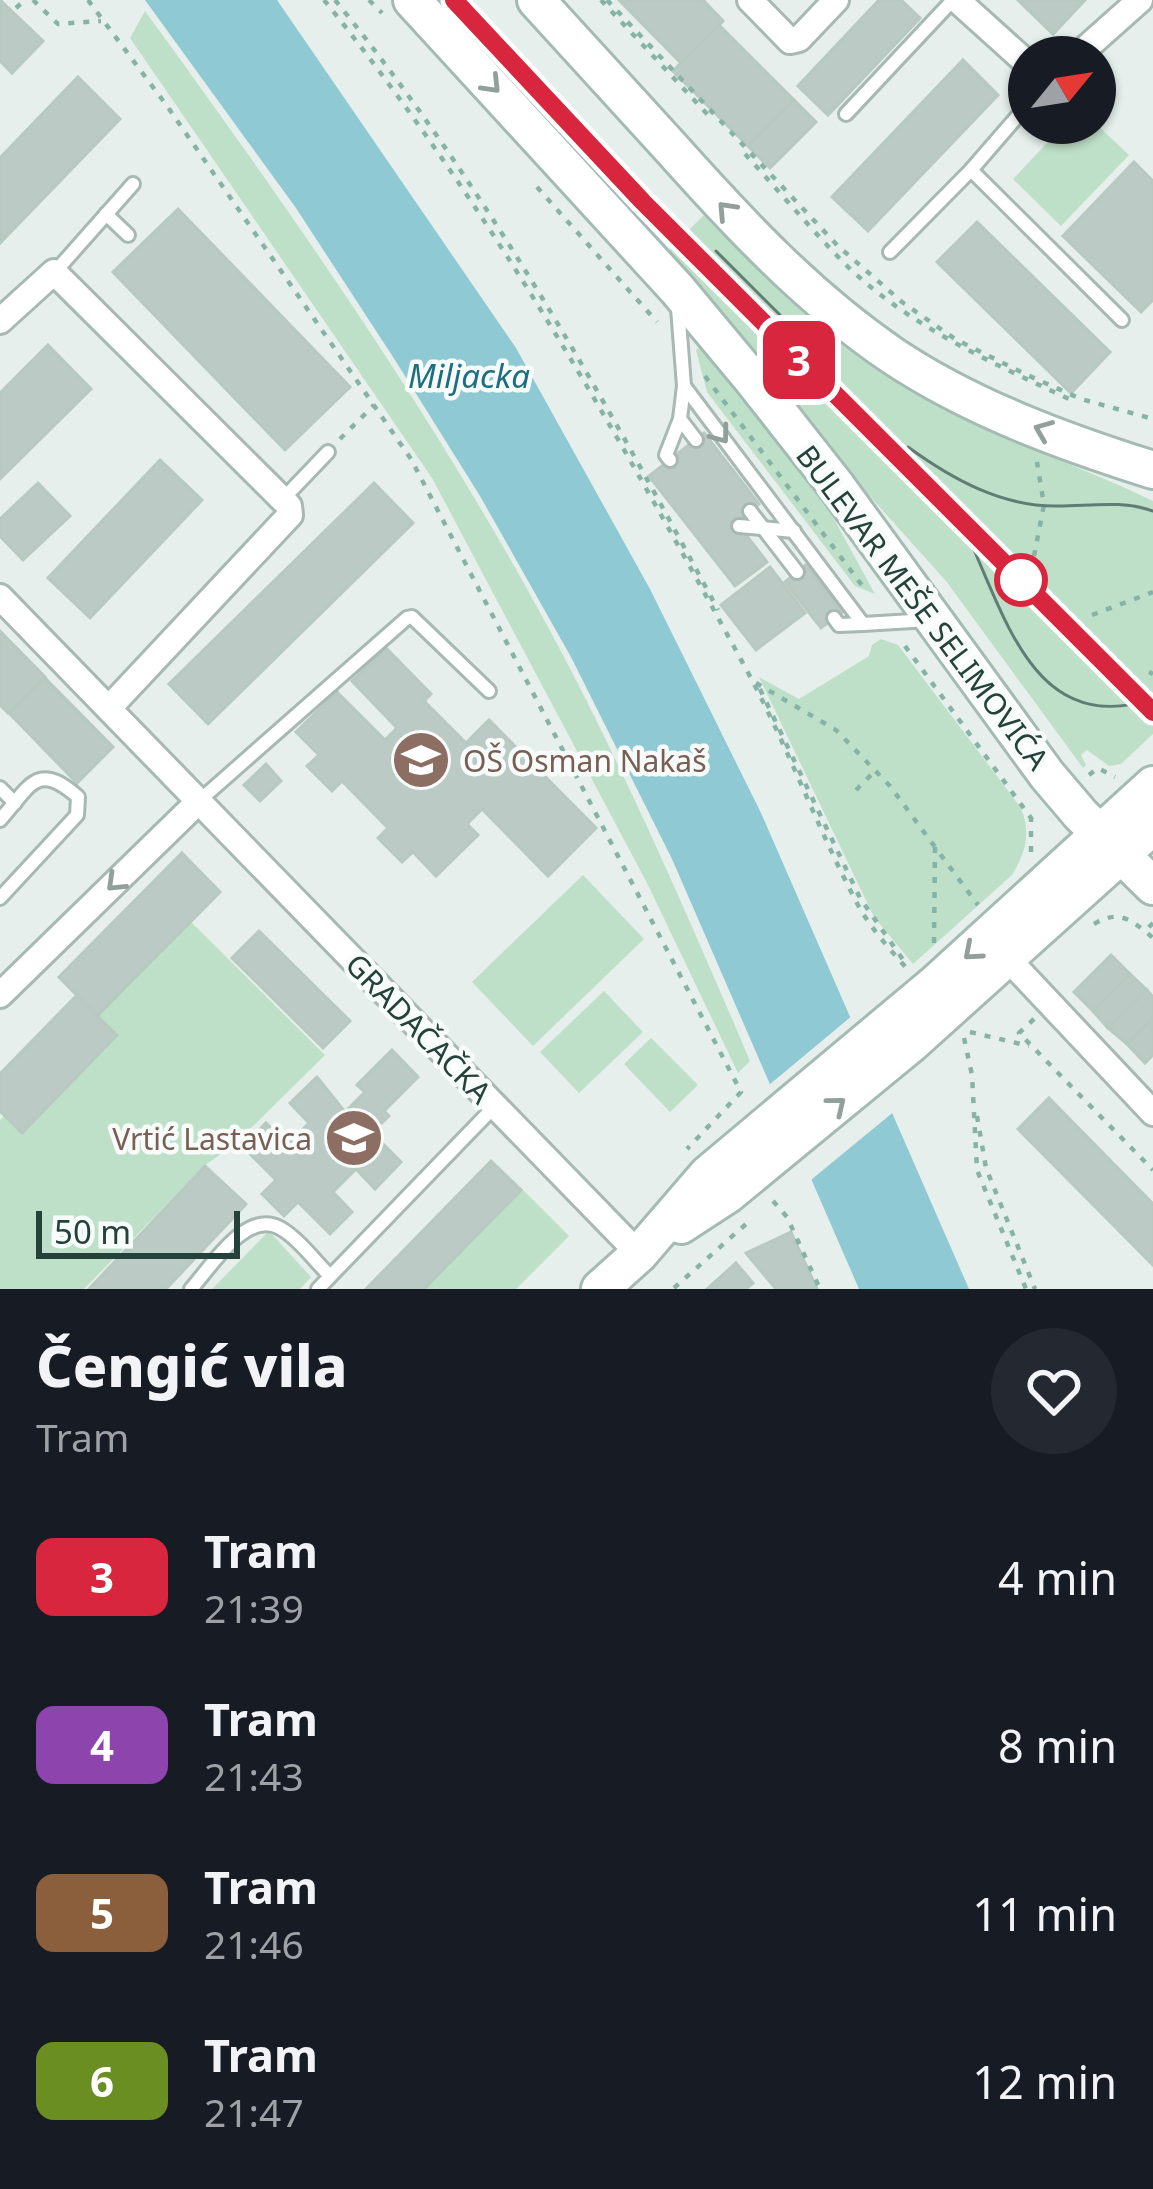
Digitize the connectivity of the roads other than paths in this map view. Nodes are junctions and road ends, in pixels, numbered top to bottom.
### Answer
1 (412, 0) edge
2 (536, 0) edge
3 (750, 0) edge
4 (836, 0) edge
5 (955, 0) edge
6 (1140, 0) edge
7 (1100, 36) edge
8 (1008, 47) edge
9 (846, 114) dead end
10 (1008, 128) edge
11 (971, 170) junction
12 (133, 184) dead end
13 (106, 214) junction
14 (128, 235) dead end
15 (890, 253) dead end
16 (55, 272) junction
17 (677, 289) junction
18 (1122, 320) dead end
19 (0, 321) edge
20 (684, 386) junction
21 (680, 419) junction
22 (696, 440) dead end
23 (328, 452) road end
24 (670, 460) dead end
25 (1153, 470) edge
26 (284, 498) junction
27 (750, 511) dead end
28 (739, 526) dead end
29 (763, 528) junction
30 (794, 531) junction
31 (797, 572) dead end
32 (0, 597) edge
33 (834, 618) dead end
34 (933, 620) junction
35 (863, 624) junction
36 (488, 691) dead end
37 (109, 708) junction
38 (1153, 784) edge
39 (0, 788) edge
40 (199, 801) junction
41 (15, 803) junction
42 (0, 820) edge
43 (1153, 826) edge
44 (1111, 845) junction
45 (1153, 886) edge
46 (0, 898) edge
47 (1008, 959) junction
48 (0, 995) edge
49 (1060, 1019) junction
50 (905, 1029) junction
51 (1153, 1095) edge
52 (495, 1106) junction
53 (1153, 1113) edge
54 (639, 1255) junction
55 (330, 1276) junction
56 (191, 1289) edge
57 (318, 1289) edge
58 (600, 1289) edge

1 -> 17 main road, BULEVAR MEŠE SELIMOVIĆA
25 -> 2 main road
3 - 4 street
5 - 8 street
5 - 9 lane
6 - 7 street
10 - 11 lane
11 - 15 lane
11 - 18 lane
12 - 13 lane
13 - 14 lane
13 - 16 lane
16 - 19 street
16 - 26 street
17 - 20 lane
17 - 34 main road, BULEVAR MEŠE SELIMOVIĆA
20 - 21 lane
20 -> 30 lane
21 - 22 lane
21 - 24 lane
23 - 26 lane
26 - 37 street
27 - 29 lane
28 - 29 lane
29 - 30 lane
29 - 31 lane
30 - 35 lane
32 - 37 street, GRADAČAČKA
33 - 35 lane
34 - 35 lane
34 - 44 main road, BULEVAR MEŠE SELIMOVIĆA
36 - 40 lane
37 - 40 street, GRADAČAČKA
38 - 44 main road
39 - 41 lane
40 -> 48 street
40 - 52 street, GRADAČAČKA
41 - 42 lane
41 - 46 lane
43 - 44 main road
44 - 45 main road, BULEVAR MEŠE SELIMOVIĆA
44 - 47 main road
44 -> 50 main road
47 - 49 street
47 - 50 main road
49 - 51 lane
49 - 53 street
50 - 54 main road
52 - 54 street, GRADAČAČKA
52 - 55 lane
54 - 58 main road
55 - 56 lane
55 - 57 lane

